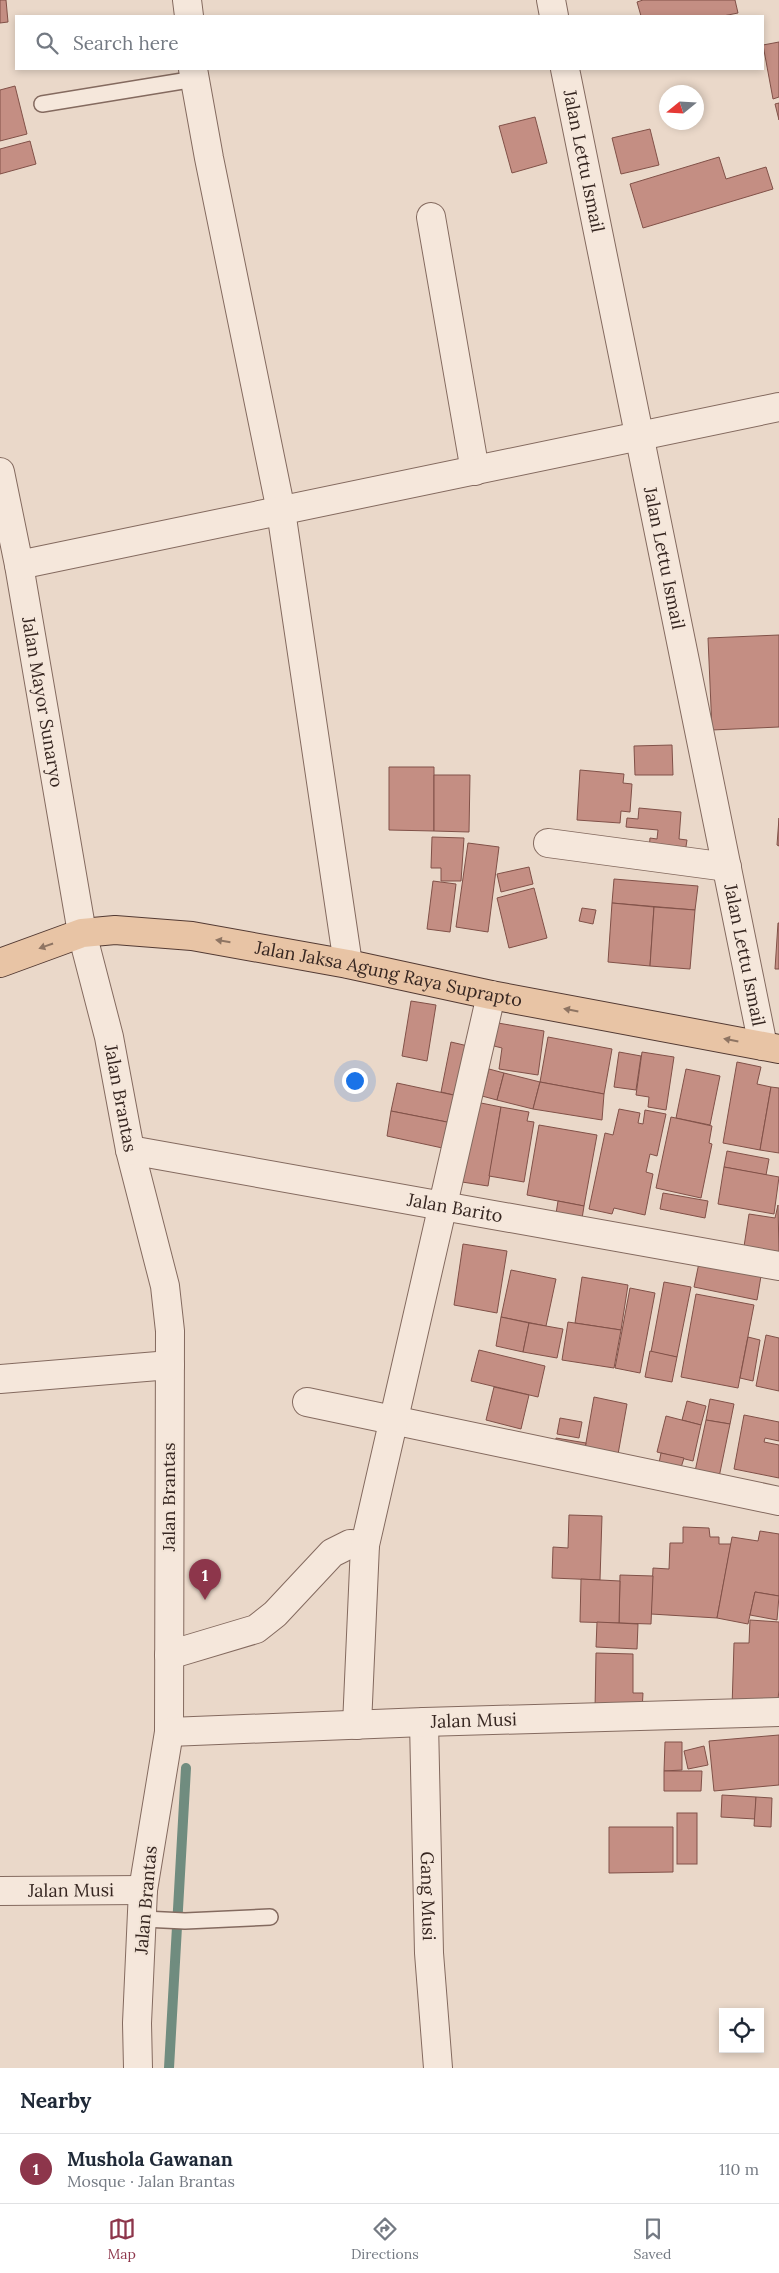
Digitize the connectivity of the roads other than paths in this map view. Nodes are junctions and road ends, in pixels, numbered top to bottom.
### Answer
1 (188, 0) edge
2 (550, 0) edge
3 (188, 15) edge
4 (554, 15) edge
5 (565, 70) edge
6 (194, 74) edge
7 (42, 104) dead end
8 (431, 217) dead end
9 (779, 407) edge
10 (641, 436) junction
11 (475, 471) junction
12 (0, 472) edge
13 (281, 511) junction
14 (19, 565) junction
15 (548, 842) dead end
16 (727, 867) junction
17 (82, 933) junction
18 (0, 962) edge
19 (348, 964) junction
20 (491, 995) junction
21 (771, 1048) edge
22 (130, 1150) junction
23 (444, 1207) junction
24 (779, 1266) edge
25 (170, 1365) junction
26 (0, 1379) edge
27 (307, 1402) dead end
28 (394, 1420) junction
29 (779, 1501) edge
30 (365, 1545) junction
31 (178, 1653) junction
32 (779, 1712) edge
33 (424, 1722) junction
34 (357, 1725) junction
35 (169, 1732) junction
36 (143, 1890) junction
37 (0, 1891) edge
38 (270, 1917) dead end
39 (150, 1920) junction
40 (138, 2068) edge
41 (438, 2068) edge

1 - 3 street
2 - 4 street
5 - 10 street, Jalan Lettu Ismail
6 - 7 lane
6 - 13 street
8 - 11 street
9 - 10 street
10 - 11 street
10 - 16 street, Jalan Lettu Ismail
11 - 13 street
12 - 14 street, Jalan Mayor Sunaryo
13 - 14 street
13 - 19 street
14 - 17 street, Jalan Mayor Sunaryo
15 - 16 street
16 - 21 street, Jalan Lettu Ismail
17 -> 18 main road, Jalan Jaksa Agung Raya Suprapto
19 -> 17 main road, Jalan Jaksa Agung Raya Suprapto
17 - 22 street, Jalan Brantas
19 - 20 main road, Jalan Jaksa Agung Raya Suprapto
21 -> 20 main road, Jalan Jaksa Agung Raya Suprapto
20 - 23 street
22 - 23 street, Jalan Barito
22 - 25 street, Jalan Brantas
23 - 24 street, Jalan Barito
23 - 28 street
25 - 26 street
25 - 31 street, Jalan Brantas
27 - 28 street
28 - 29 street
28 - 30 street
30 - 31 street
30 - 34 street
31 - 35 street, Jalan Brantas
32 - 33 street, Jalan Musi
33 - 34 street, Jalan Musi
33 - 41 street, Gang Musi
34 - 35 street, Jalan Musi
35 - 36 street, Jalan Brantas
36 - 37 street, Jalan Musi
36 - 39 street, Jalan Brantas
38 - 39 lane
39 - 40 street, Jalan Brantas

